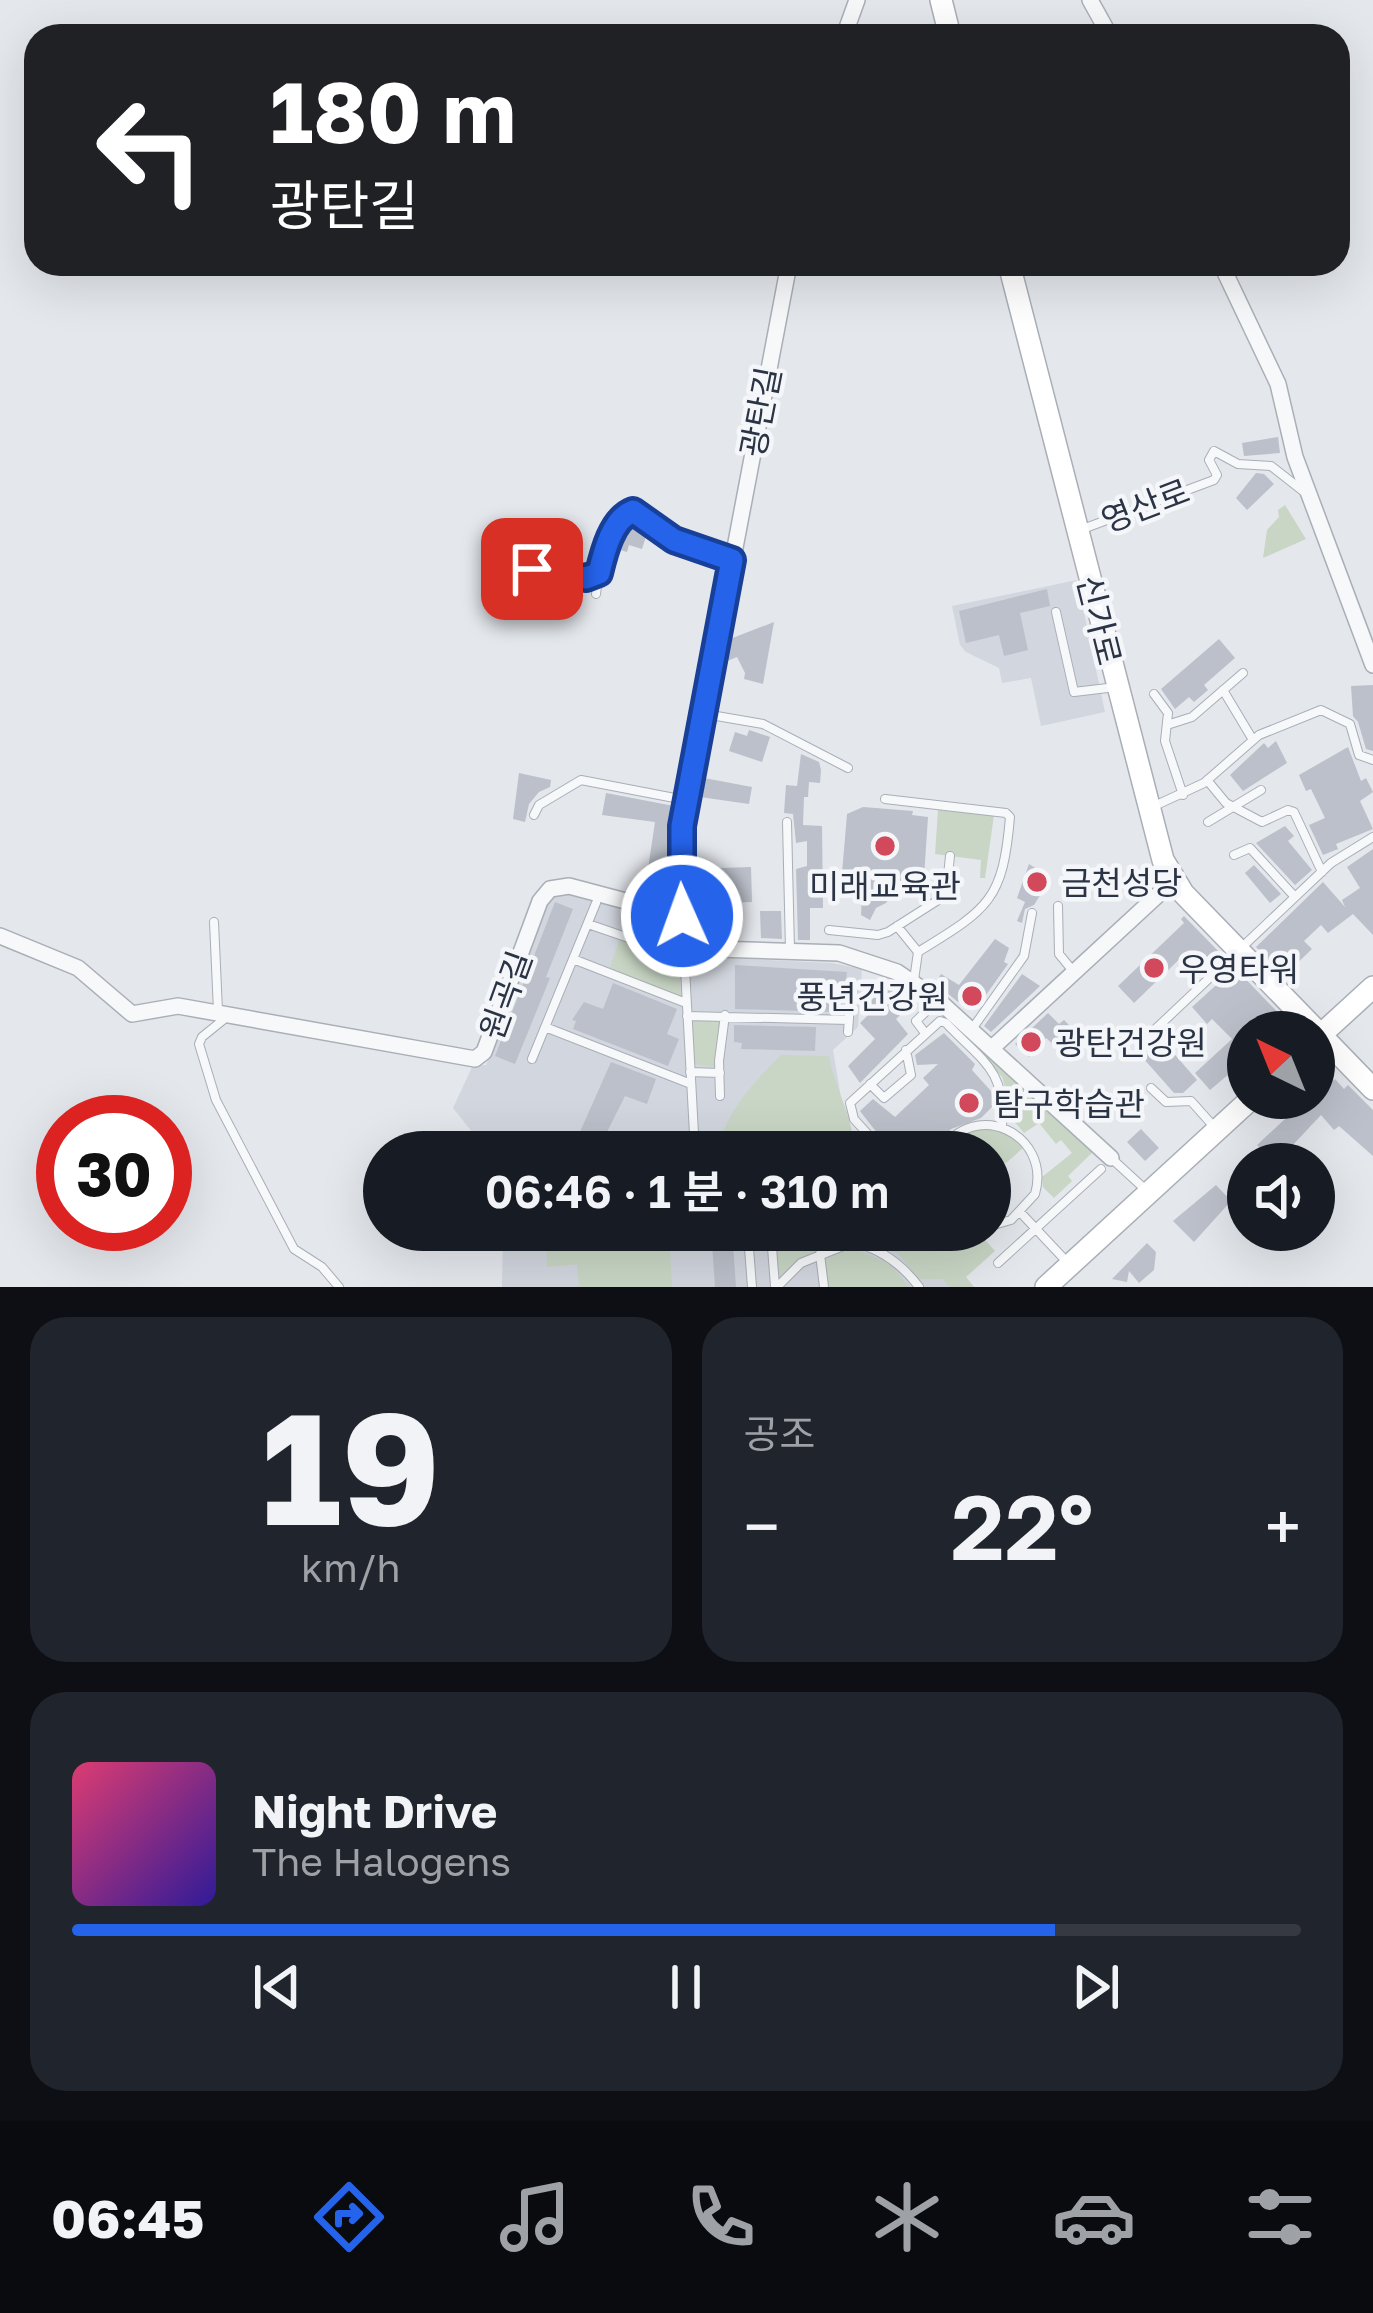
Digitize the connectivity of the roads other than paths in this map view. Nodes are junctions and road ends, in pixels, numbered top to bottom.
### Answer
1 (787, 276) edge
2 (1012, 276) edge
3 (1227, 276) edge
4 (1309, 496) junction
5 (1078, 531) junction
6 (732, 560) junction
7 (532, 569) dead end
8 (599, 573) junction
9 (596, 594) dead end
10 (1056, 612) dead end
11 (1373, 665) edge
12 (1243, 673) dead end
13 (1118, 686) junction
14 (1223, 691) junction
15 (1154, 694) dead end
16 (703, 713) junction
17 (1167, 725) junction
18 (1253, 740) junction
19 (1373, 760) edge
20 (848, 768) dead end
21 (1207, 780) junction
22 (1261, 790) dead end
23 (1183, 795) junction
24 (885, 799) dead end
25 (687, 800) junction
26 (1234, 807) junction
27 (1149, 808) junction
28 (533, 814) dead end
29 (787, 822) dead end
30 (1208, 822) dead end
31 (1373, 837) edge
32 (1234, 855) dead end
33 (950, 856) dead end
34 (1322, 872) junction
35 (1173, 881) junction
36 (1295, 897) junction
37 (596, 903) dead end
38 (1058, 906) dead end
39 (1032, 913) dead end
40 (682, 916) junction
41 (214, 922) dead end
42 (588, 924) junction
43 (897, 926) junction
44 (829, 930) dead end
45 (0, 936) edge
46 (790, 950) junction
47 (1239, 951) junction
48 (684, 952) junction
49 (918, 952) junction
50 (573, 959) junction
51 (1074, 972) junction
52 (914, 982) junction
53 (1373, 987) edge
54 (851, 988) dead end
55 (938, 1000) junction
56 (686, 1003) junction
57 (1293, 1011) edge
58 (223, 1014) junction
59 (725, 1015) junction
60 (687, 1016) junction
61 (849, 1020) junction
62 (1335, 1022) edge
63 (545, 1028) junction
64 (971, 1030) junction
65 (848, 1032) dead end
66 (925, 1033) junction
67 (1146, 1038) dead end
68 (992, 1048) junction
69 (906, 1050) junction
70 (1335, 1054) edge
71 (532, 1059) dead end
72 (690, 1072) junction
73 (719, 1073) junction
74 (691, 1084) junction
75 (870, 1084) junction
76 (1150, 1088) dead end
77 (1373, 1089) edge
78 (720, 1096) dead end
79 (1229, 1119) edge
80 (1002, 1126) junction
81 (1217, 1130) junction
82 (694, 1131) edge
83 (865, 1131) edge
84 (961, 1131) edge
85 (1106, 1163) junction
86 (1149, 1192) junction
87 (1020, 1211) junction
88 (1011, 1218) edge
89 (1036, 1228) junction
90 (749, 1251) edge
91 (773, 1251) edge
92 (826, 1251) edge
93 (875, 1251) edge
94 (820, 1254) junction
95 (998, 1263) dead end
96 (1070, 1265) junction
97 (339, 1287) edge
98 (752, 1287) edge
99 (776, 1287) edge
100 (824, 1287) edge
101 (919, 1287) edge
102 (1046, 1287) edge

1 - 6 street, 광탄길
2 - 5 street, 신가로
3 - 4 street
4 - 5 lane, 영산로
4 - 11 street
5 - 13 street, 신가로
6 - 8 lane
6 - 16 street, 광탄길
7 - 8 lane
8 - 9 lane
10 - 13 lane
12 - 14 lane
13 - 27 street, 신가로
14 - 17 lane
14 - 18 lane
15 - 17 lane
16 - 20 lane
16 - 25 street, 광탄길
17 - 23 lane
18 - 19 lane
18 - 21 lane
21 - 23 lane
21 - 26 lane
22 - 26 lane
23 - 27 lane
24 - 49 lane
25 - 28 lane
25 - 40 street, 광탄길
26 - 30 lane
26 - 34 lane
27 - 35 street, 신가로
29 - 46 lane
31 - 34 lane
32 - 36 lane
33 - 43 lane
34 - 36 lane
35 - 47 street, 신가로
35 - 51 street
36 - 47 lane
37 - 42 lane
38 - 51 lane
39 - 64 lane
40 - 48 street, 광탄길
40 - 58 street, 원곡길
41 - 58 lane
42 - 48 lane
42 - 50 lane
43 - 44 lane
43 - 49 lane
45 - 58 street, 원곡길
46 - 48 street
46 - 52 street
47 - 57 street, 신가로
47 - 67 lane
48 - 56 lane
49 - 52 lane
50 - 56 lane
50 - 63 lane
51 - 68 street
52 - 55 street
53 - 62 street
54 - 61 lane
55 - 64 street
55 - 66 lane
56 - 60 lane
58 - 97 lane
59 - 60 lane
59 - 61 lane
59 - 73 lane
60 - 72 lane
61 - 65 lane
63 - 71 lane
63 - 74 lane
64 - 68 street
66 - 69 lane
66 - 80 lane
68 - 85 street
69 - 75 lane
69 - 75 lane
70 - 77 street, 신가로
72 - 73 lane
72 - 74 lane
73 - 78 lane
74 - 82 lane
75 - 83 lane
76 - 81 lane
79 - 81 street
80 - 84 lane
80 - 87 lane
81 - 86 street
85 - 86 lane
85 - 89 lane
86 - 96 street
87 - 88 lane
87 - 89 lane
89 - 95 lane
89 - 96 lane
90 - 98 lane
91 - 99 lane
92 - 94 lane
93 - 101 lane
94 - 99 lane
94 - 100 lane
96 - 102 street

